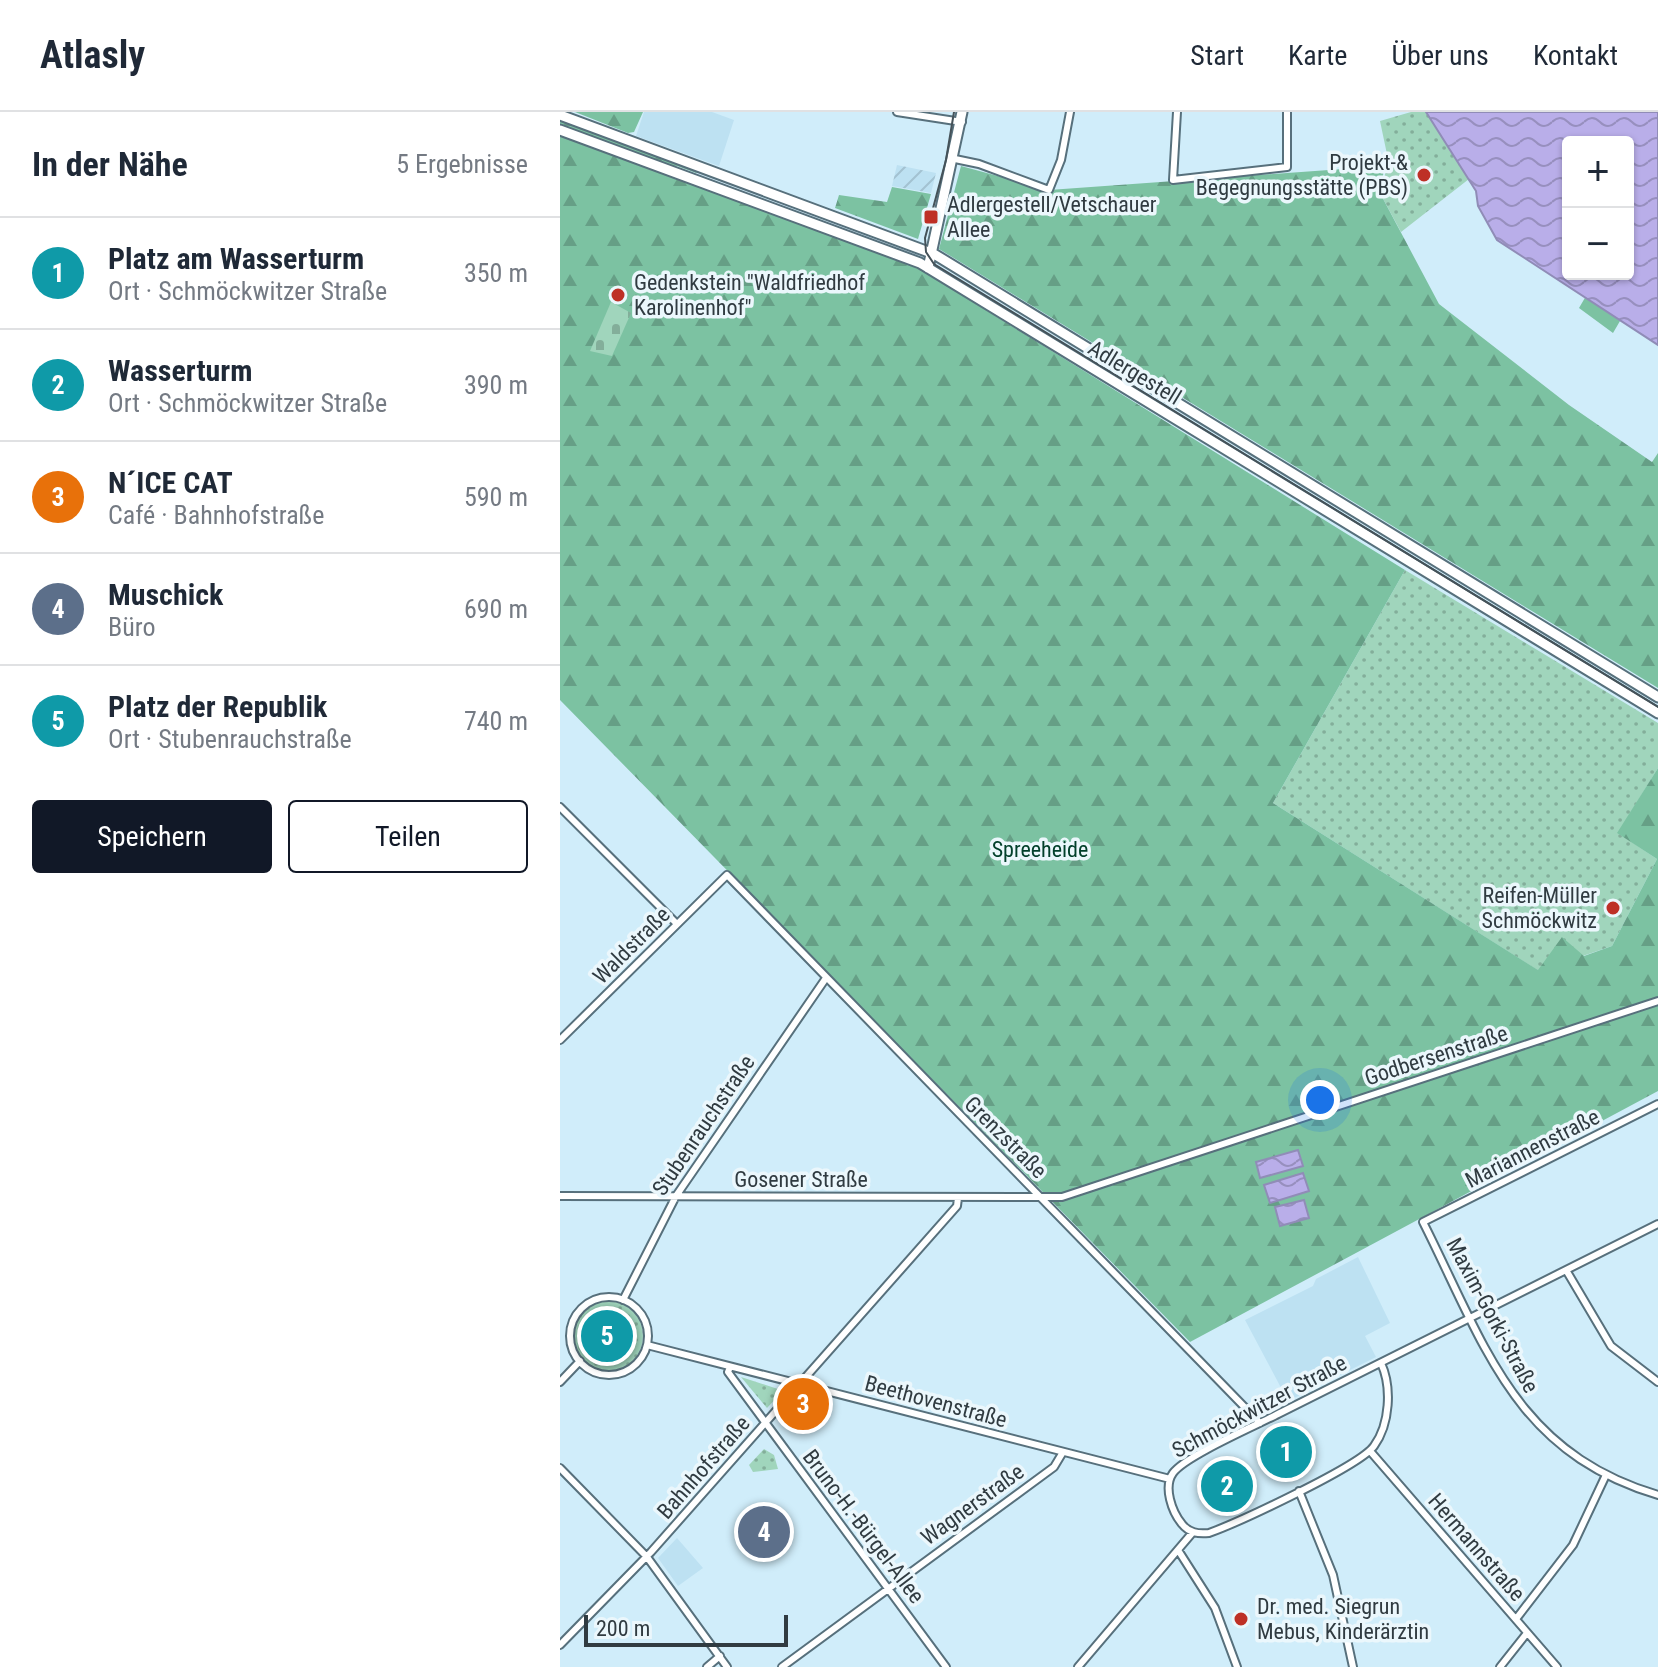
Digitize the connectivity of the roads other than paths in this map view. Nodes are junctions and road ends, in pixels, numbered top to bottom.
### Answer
1 (897, 112) edge
2 (1070, 112) edge
3 (1177, 112) edge
4 (1287, 112) edge
5 (560, 115) edge
6 (962, 117) edge
7 (560, 130) edge
8 (955, 159) junction
9 (707, 169) junction
10 (702, 183) junction
11 (931, 252) junction
12 (928, 268) junction
13 (1658, 697) edge
14 (1658, 713) edge
15 (560, 807) edge
16 (727, 875) joint
17 (677, 924) junction
18 (826, 978) junction
19 (1658, 1001) edge
20 (560, 1040) edge
21 (1658, 1104) edge
22 (560, 1196) edge
23 (676, 1196) junction
24 (958, 1198) junction
25 (1042, 1199) junction
26 (1423, 1222) joint
27 (1658, 1224) edge
28 (1566, 1270) junction
29 (623, 1300) junction
30 (1473, 1321) junction
31 (647, 1345) junction
32 (580, 1361) junction
33 (1381, 1363) junction
34 (730, 1367) junction
35 (560, 1382) edge
36 (1658, 1382) edge
37 (801, 1384) junction
38 (765, 1423) junction
39 (1260, 1423) junction
40 (1370, 1451) junction
41 (1063, 1452) junction
42 (560, 1468) edge
43 (1605, 1477) junction
44 (1170, 1479) junction
45 (1299, 1491) junction
46 (1658, 1495) edge
47 (1193, 1532) junction
48 (1178, 1550) junction
49 (647, 1557) junction
50 (887, 1587) junction
51 (1516, 1619) junction
52 (1527, 1633) junction
53 (560, 1645) edge
54 (720, 1656) junction
55 (707, 1667) edge
56 (727, 1667) edge
57 (782, 1667) edge
58 (946, 1667) edge
59 (1078, 1667) edge
60 (1237, 1667) edge
61 (1353, 1667) edge
62 (1500, 1667) edge
63 (1557, 1667) edge

1 - 6 street
2 - 8 street
3 - 4 street
5 - 9 main road, Adlergestell
6 - 8 main road
7 - 10 main road, Adlergestell
8 - 11 main road
9 - 10 main road
9 - 11 main road, Adlergestell
10 - 12 main road, Adlergestell
11 - 12 main road
11 - 13 main road, Adlergestell
12 - 14 main road, Adlergestell
15 - 17 street
16 - 17 street, Waldstraße
16 - 18 street, Grenzstraße
17 - 20 street, Waldstraße
18 - 23 street, Stubenrauchstraße
18 - 25 street, Grenzstraße
19 - 25 street, Godbersenstraße
21 - 26 street, Mariannenstraße
22 - 23 street, Gosener Straße
23 - 24 street, Gosener Straße
23 - 29 street, Stubenrauchstraße
24 - 25 street, Gosener Straße
24 - 37 street, Bahnhofstraße
25 - 39 street, Grenzstraße
26 - 30 street, Maxim-Gorki-Straße
27 - 28 street, Schmöckwitzer Straße
28 - 30 street, Schmöckwitzer Straße
28 - 36 street
29 - 31 street
29 - 32 street
30 - 33 street, Schmöckwitzer Straße
30 - 43 street, Maxim-Gorki-Straße
31 - 32 street
31 - 34 street, Beethovenstraße
32 - 35 street
33 - 39 street, Schmöckwitzer Straße
33 - 40 street, Schmöckwitzer Straße
34 - 37 street, Beethovenstraße
34 - 38 street, Bruno-H.-Bürgel-Allee
37 - 38 street, Bahnhofstraße
37 - 41 street, Beethovenstraße
38 - 49 street, Bahnhofstraße
38 - 50 street, Bruno-H.-Bürgel-Allee
39 - 44 street, Schmöckwitzer Straße
40 - 45 street
40 - 51 street, Hermannstraße
41 - 44 street, Beethovenstraße
41 - 50 street, Wagnerstraße
42 - 49 street
43 - 46 street, Maxim-Gorki-Straße
43 - 51 street
44 - 47 street, Schmöckwitzer Straße
45 - 47 street
45 - 61 street
47 - 48 street
48 - 59 street
48 - 60 street
49 - 53 street, Bahnhofstraße
49 - 54 street
50 - 57 street, Wagnerstraße
50 - 58 street, Bruno-H.-Bürgel-Allee
51 - 52 street, Hermannstraße
52 - 62 street
52 - 63 street, Hermannstraße
54 - 55 street
54 - 56 street

